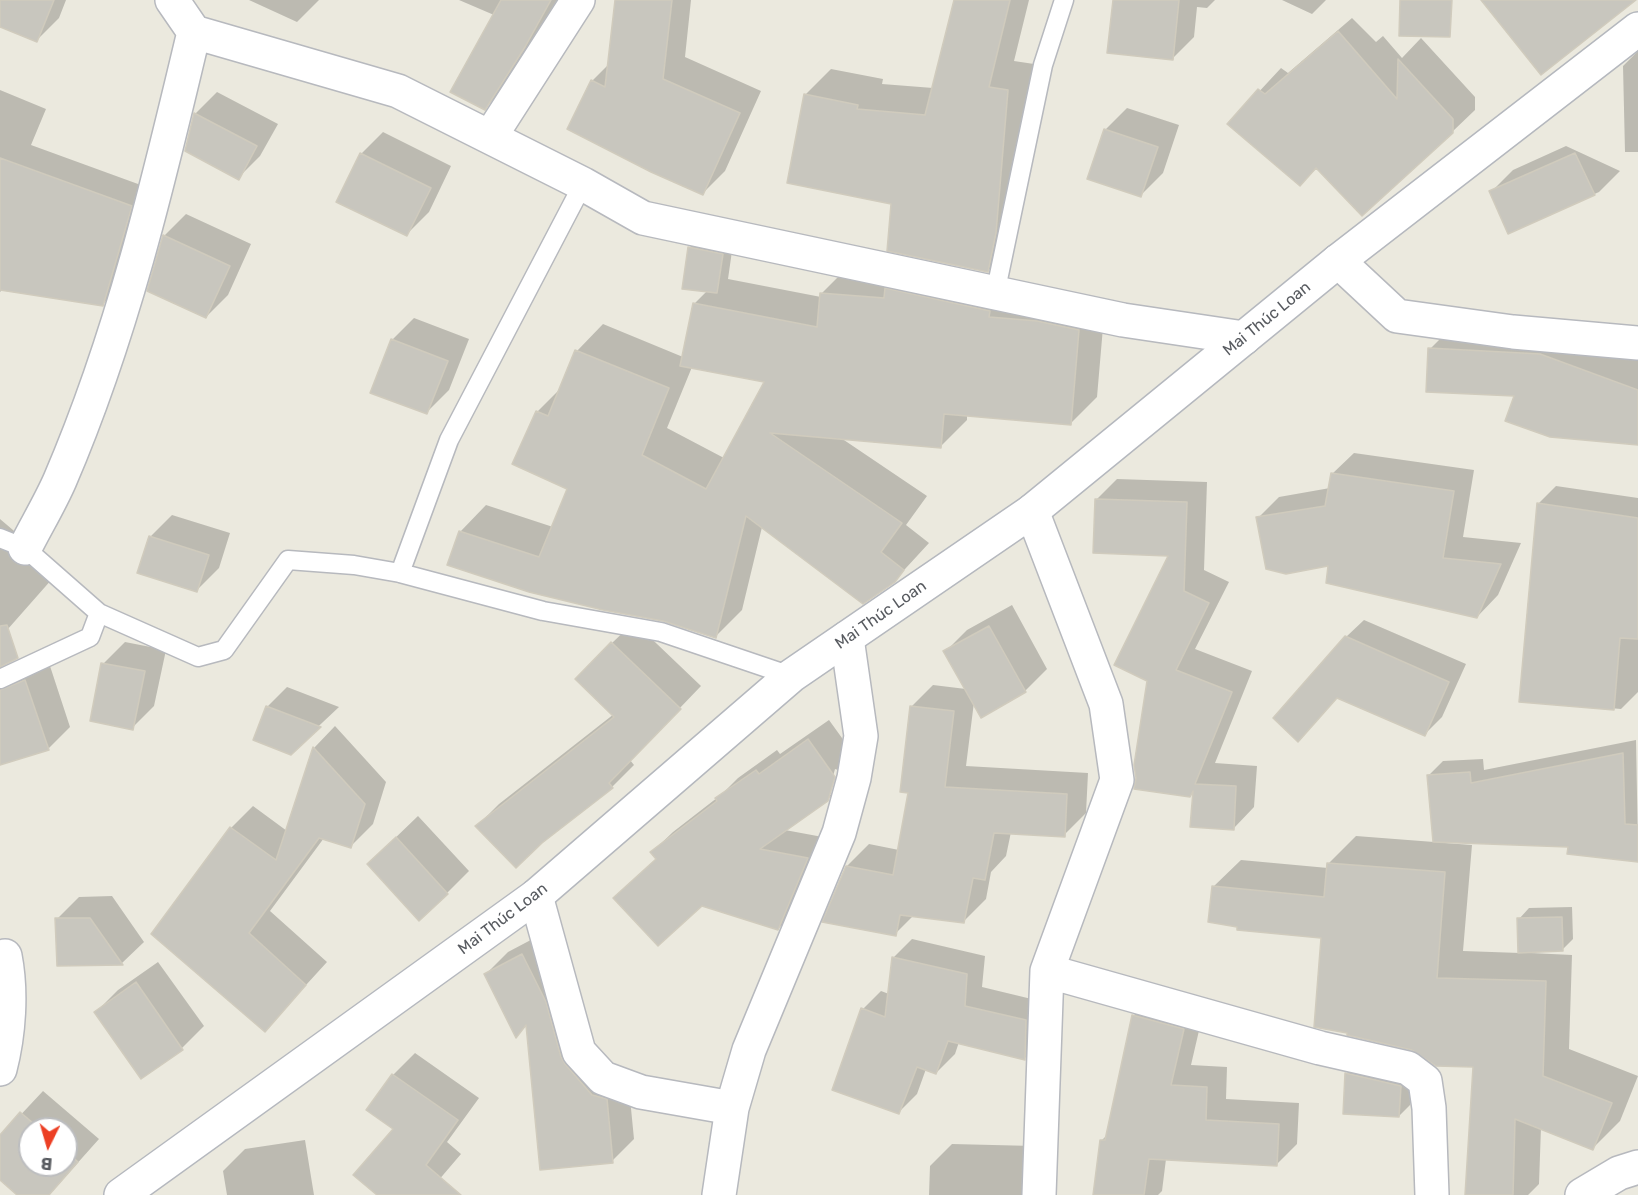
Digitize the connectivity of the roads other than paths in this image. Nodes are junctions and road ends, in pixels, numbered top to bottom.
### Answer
1 (172, 0) edge
2 (578, 0) edge
3 (1064, 0) edge
4 (1638, 30) edge
5 (194, 32) junction
6 (490, 137) junction
7 (583, 184) junction
8 (1338, 261) junction
9 (995, 294) junction
10 (1244, 338) junction
11 (1638, 343) edge
12 (1032, 511) junction
13 (12, 543) edge
14 (400, 573) junction
15 (99, 613) junction
16 (847, 638) junction
17 (791, 676) junction
18 (0, 679) edge
19 (536, 896) junction
20 (5, 956) dead end
21 (1047, 972) junction
22 (0, 1069) edge
23 (732, 1108) junction
24 (1638, 1167) edge
25 (121, 1195) edge
26 (719, 1195) edge
27 (1039, 1195) edge
28 (1432, 1195) edge
29 (1582, 1195) edge

1 - 5 street
2 - 6 street
3 - 9 lane
4 - 8 street, Mai Thúc Loan
5 - 6 street
5 - 13 street
6 - 7 street
7 - 9 street
7 - 14 lane
8 - 10 street, Mai Thúc Loan
8 - 11 street
9 - 10 street
10 - 12 street, Mai Thúc Loan
12 - 16 street, Mai Thúc Loan
12 - 21 street
13 - 15 lane
14 - 15 lane
14 - 17 lane
15 - 18 lane
16 - 17 street, Mai Thúc Loan
16 - 23 street
17 - 19 street, Mai Thúc Loan
19 - 23 street
19 - 25 street, Mai Thúc Loan
20 - 22 street
21 - 27 street
21 - 28 street
23 - 26 street
24 - 29 street

